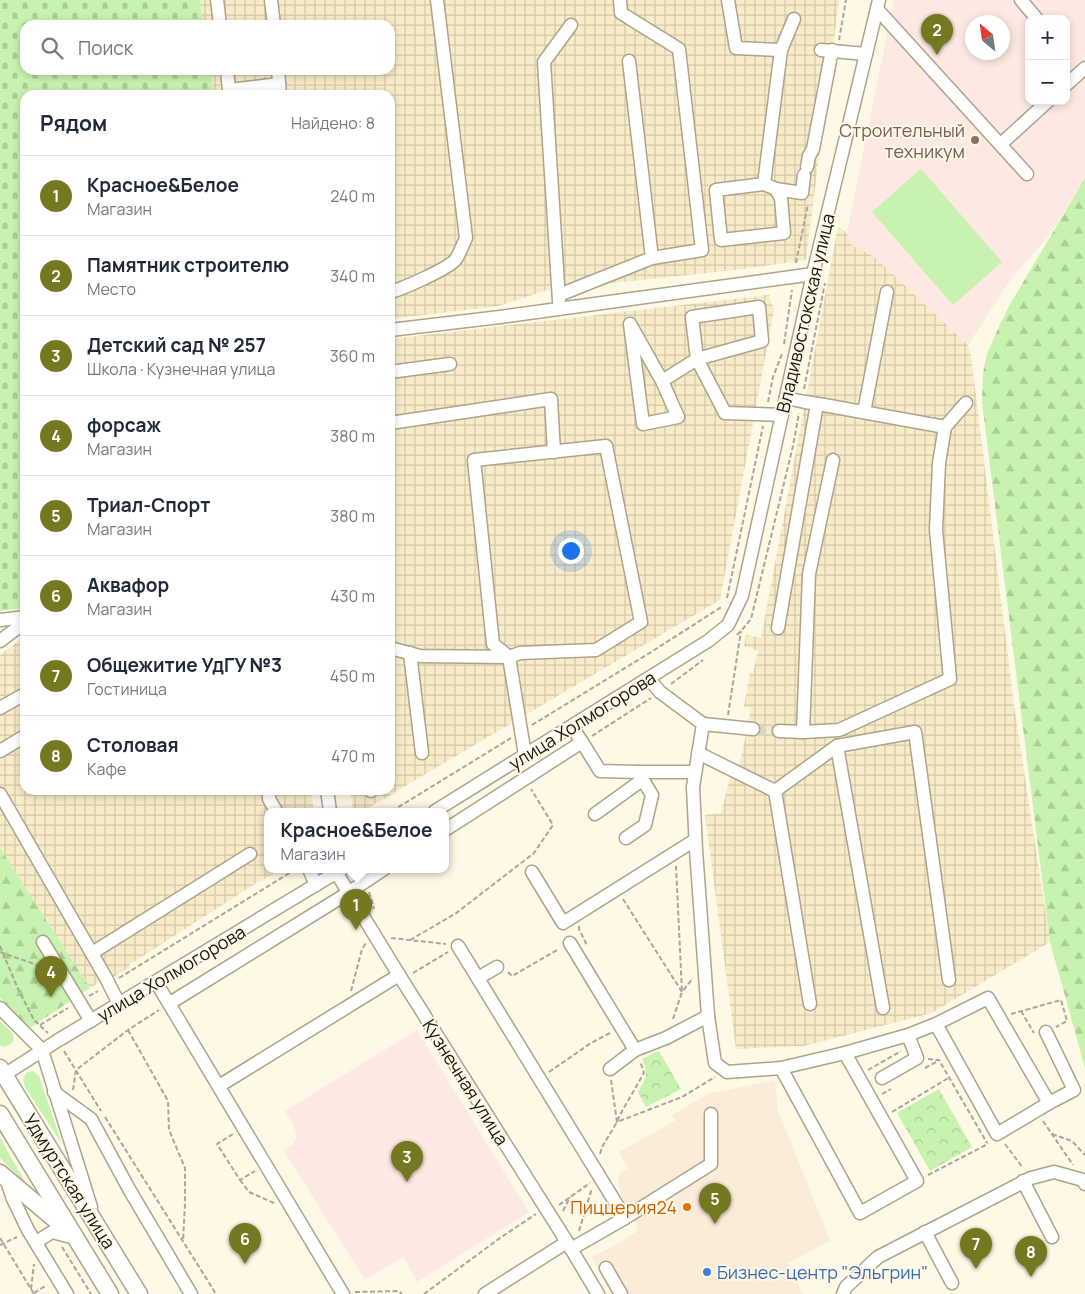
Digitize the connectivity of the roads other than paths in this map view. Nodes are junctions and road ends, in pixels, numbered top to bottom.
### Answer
1 (217, 0) edge
2 (272, 0) edge
3 (437, 0) edge
4 (620, 0) edge
5 (728, 0) edge
6 (1021, 0) edge
7 (878, 5) edge
8 (1034, 15) edge
9 (794, 19) dead end
10 (219, 20) edge
11 (274, 20) edge
12 (571, 24) dead end
13 (781, 50) junction
14 (866, 54) junction
15 (629, 61) dead end
16 (1085, 68) edge
17 (227, 75) edge
18 (278, 75) edge
19 (1070, 81) edge
20 (229, 90) edge
21 (229, 90) edge
22 (280, 90) edge
23 (1044, 105) edge
24 (1001, 144) junction
25 (1028, 174) dead end
26 (764, 184) junction
27 (776, 189) junction
28 (652, 258) junction
29 (813, 274) junction
30 (395, 291) edge
31 (887, 292) dead end
32 (559, 295) junction
33 (560, 309) junction
34 (395, 329) edge
35 (697, 359) junction
36 (450, 364) dead end
37 (395, 371) edge
38 (662, 381) junction
39 (786, 398) junction
40 (966, 403) dead end
41 (817, 404) junction
42 (864, 412) junction
43 (782, 416) junction
44 (395, 422) edge
45 (945, 427) junction
46 (554, 452) junction
47 (833, 460) dead end
48 (20, 618) edge
49 (0, 620) edge
50 (728, 625) joint
51 (20, 626) edge
52 (778, 628) dead end
53 (0, 641) edge
54 (395, 649) edge
55 (410, 653) junction
56 (508, 657) junction
57 (649, 679) junction
58 (20, 697) edge
59 (0, 708) edge
60 (703, 724) junction
61 (572, 727) junction
62 (752, 729) tunnel mouth
63 (779, 731) tunnel mouth
64 (803, 732) junction
65 (20, 739) edge
66 (582, 742) junction
67 (837, 746) junction
68 (0, 751) edge
69 (422, 753) dead end
70 (698, 753) junction
71 (526, 755) junction
72 (695, 772) junction
73 (640, 776) junction
74 (775, 790) junction
75 (0, 794) edge
76 (269, 795) edge
77 (328, 795) edge
78 (274, 808) edge
79 (330, 808) edge
80 (440, 808) edge
81 (595, 814) dead end
82 (449, 827) edge
83 (626, 838) dead end
84 (696, 840) junction
85 (250, 854) dead end
86 (532, 872) dead end
87 (311, 873) edge
88 (334, 873) edge
89 (339, 873) edge
90 (378, 873) edge
91 (316, 885) junction
92 (348, 893) junction
93 (43, 942) dead end
94 (458, 946) road end
95 (572, 947) road end
96 (92, 953) junction
97 (497, 967) road end
98 (399, 975) junction
99 (478, 978) junction
100 (949, 980) dead end
101 (156, 982) junction
102 (170, 1003) junction
103 (120, 1004) junction
104 (810, 1004) dead end
105 (0, 1008) edge
106 (883, 1008) dead end
107 (708, 1016) junction
108 (91, 1021) junction
109 (936, 1024) junction
110 (1046, 1032) dead end
111 (910, 1040) junction
112 (42, 1050) junction
113 (635, 1050) junction
114 (845, 1054) junction
115 (781, 1068) junction
116 (610, 1069) road end
117 (1, 1073) edge
118 (882, 1078) dead end
119 (219, 1086) junction
120 (54, 1092) junction
121 (1049, 1103) junction
122 (0, 1114) edge
123 (711, 1114) dead end
124 (3, 1175) edge
125 (1027, 1180) junction
126 (1084, 1182) edge
127 (625, 1218) junction
128 (96, 1224) junction
129 (925, 1232) junction
130 (1052, 1237) dead end
131 (76, 1238) junction
132 (36, 1242) junction
133 (569, 1246) junction
134 (606, 1268) dead end
135 (952, 1283) dead end
136 (349, 1293) edge
137 (67, 1294) edge
138 (110, 1294) edge
139 (139, 1294) edge
140 (191, 1294) edge
141 (485, 1294) edge
142 (598, 1294) edge
143 (621, 1294) edge
144 (843, 1294) edge

1 - 10 street
2 - 11 street
3 - 30 street
4 - 28 street
5 - 13 street
6 - 8 street
7 - 14 street, Владивостокская улица
7 - 24 street
9 - 13 street
12 - 32 street
13 - 26 street
14 - 27 street
14 - 29 street, Владивостокская улица
15 - 28 street
16 - 19 street
17 - 20 street
18 - 22 street
21 - 22 street
23 - 24 street
24 - 25 street
26 - 27 street
26 - 27 street
28 - 32 street
29 - 33 street
29 - 39 street, Владивостокская улица
31 - 42 street
32 - 33 street
33 - 34 street
35 - 35 street
35 - 38 street
35 - 43 street
36 - 37 street
38 - 38 street
39 - 41 street
39 - 43 street, Владивостокская улица
40 - 45 street
41 - 42 street
41 - 52 street
42 - 45 street
43 - 50 street, Владивостокская улица
44 - 46 street
45 - 64 street
46 - 56 street
46 - 56 street
47 - 64 street
48 - 49 street
50 - 57 street, улица Холмогорова
51 - 53 street
54 - 55 street
55 - 56 street
55 - 69 street
56 - 71 street
57 - 60 street
57 - 61 street, улица Холмогорова
58 - 59 street
60 - 62 street
60 - 70 street
61 - 66 street
61 - 71 street, улица Холмогорова
63 - 64 street
65 - 68 street
66 - 73 street
66 - 82 street
67 - 74 street
67 - 100 street
67 - 106 street
70 - 72 street
70 - 74 street
71 - 80 street, улица Холмогорова
72 - 73 street
72 - 84 street
73 - 81 street
73 - 83 street
74 - 104 street
75 - 96 street
76 - 78 street
77 - 79 street
84 - 86 street
84 - 107 street
85 - 96 street
87 - 91 street
88 - 91 street, улица Холмогорова
89 - 92 street, Кузнечная улица
90 - 92 street
91 - 101 street, улица Холмогорова
92 - 98 street, Кузнечная улица
92 - 102 street
93 - 108 street
94 - 99 street
95 - 113 street
96 - 103 street
97 - 99 street
98 - 119 street
98 - 133 street, Кузнечная улица
99 - 127 street
101 - 102 street
101 - 103 street, улица Холмогорова
102 - 119 street
103 - 108 street, улица Холмогорова
105 - 112 street
107 - 113 street
107 - 115 street
108 - 112 street, улица Холмогорова
109 - 111 street
109 - 121 street
109 - 121 street
110 - 121 street
111 - 114 street
111 - 118 street
112 - 117 street, улица Холмогорова
112 - 120 street
113 - 116 street
114 - 115 street
114 - 115 street
117 - 128 main road, Удмуртская улица
119 - 136 street
120 - 128 street
120 - 140 street, Удмуртская улица
122 - 131 main road, Удмуртская улица
123 - 127 street
124 - 131 main road
124 - 132 street
125 - 126 street
125 - 129 street
125 - 130 street
127 - 133 street
128 - 139 main road, Удмуртская улица
129 - 135 street
129 - 144 street
131 - 132 street
131 - 138 main road, Удмуртская улица
132 - 137 street
133 - 141 street
133 - 142 street, Кузнечная улица
134 - 143 street

